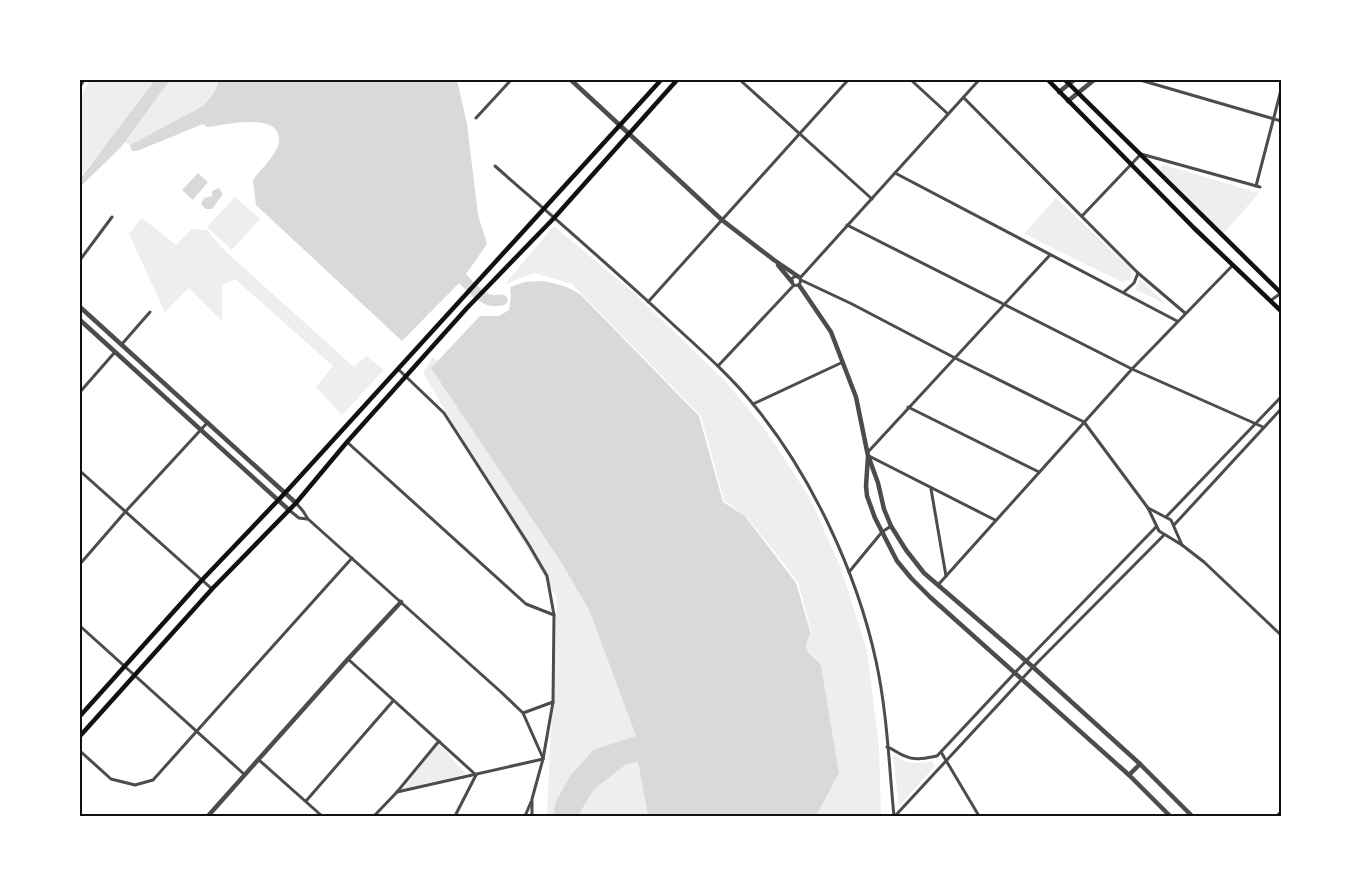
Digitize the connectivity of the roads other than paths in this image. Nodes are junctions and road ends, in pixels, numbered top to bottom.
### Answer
1 (83, 80) edge
2 (510, 80) edge
3 (571, 80) edge
4 (661, 80) edge
5 (677, 80) edge
6 (848, 80) edge
7 (911, 80) edge
8 (979, 80) edge
9 (1048, 80) edge
10 (1065, 80) edge
11 (1074, 80) edge
12 (1094, 80) edge
13 (1140, 80) edge
14 (743, 81) edge
15 (1069, 84) junction
16 (80, 85) edge
17 (1281, 90) edge
18 (1059, 92) junction
19 (1078, 94) junction
20 (964, 98) junction
21 (1068, 101) junction
22 (948, 114) junction
23 (476, 118) dead end
24 (1273, 119) junction
25 (1281, 121) edge
26 (621, 125) junction
27 (629, 134) junction
28 (799, 134) junction
29 (1141, 154) junction
30 (1131, 164) junction
31 (495, 166) dead end
32 (895, 173) junction
33 (1256, 186) junction
34 (1260, 187) dead end
35 (872, 199) junction
36 (544, 208) junction
37 (1082, 216) junction
38 (112, 217) dead end
39 (554, 218) junction
40 (722, 220) junction
41 (847, 225) junction
42 (1050, 255) junction
43 (80, 260) edge
44 (774, 260) junction
45 (1233, 265) junction
46 (1138, 272) junction
47 (797, 281) junction
48 (1124, 292) junction
49 (1281, 293) edge
50 (1270, 301) junction
51 (648, 302) junction
52 (1004, 305) junction
53 (80, 307) edge
54 (1281, 311) edge
55 (150, 312) dead end
56 (1185, 313) junction
57 (80, 320) edge
58 (1178, 321) junction
59 (122, 344) junction
60 (115, 352) junction
61 (954, 358) junction
62 (844, 362) junction
63 (718, 366) junction
64 (397, 369) junction
65 (1132, 369) junction
66 (406, 376) junction
67 (80, 392) edge
68 (1281, 397) edge
69 (753, 404) junction
70 (908, 407) junction
71 (1281, 409) edge
72 (208, 422) junction
73 (1084, 422) junction
74 (1254, 424) junction
75 (1263, 428) junction
76 (201, 430) junction
77 (346, 442) junction
78 (868, 454) junction
79 (80, 471) edge
80 (1039, 472) junction
81 (931, 489) junction
82 (285, 493) junction
83 (278, 501) junction
84 (296, 503) junction
85 (1148, 508) junction
86 (289, 510) junction
87 (126, 511) junction
88 (1165, 517) junction
89 (308, 519) junction
90 (995, 520) junction
91 (891, 526) junction
92 (1156, 526) junction
93 (1174, 526) junction
94 (882, 532) junction
95 (1165, 535) junction
96 (1182, 545) junction
97 (352, 558) junction
98 (80, 564) edge
99 (849, 572) junction
100 (946, 576) junction
101 (202, 580) junction
102 (938, 585) junction
103 (212, 589) junction
104 (401, 602) junction
105 (554, 614) junction
106 (80, 626) edge
107 (1281, 634) edge
108 (348, 659) junction
109 (1026, 661) junction
110 (125, 667) junction
111 (1033, 667) junction
112 (1015, 672) junction
113 (134, 675) junction
114 (1022, 678) junction
115 (393, 701) junction
116 (552, 702) junction
117 (523, 713) junction
118 (80, 716) edge
119 (196, 732) junction
120 (80, 736) edge
121 (439, 741) junction
122 (887, 747) junction
123 (80, 751) edge
124 (941, 752) junction
125 (543, 759) junction
126 (946, 759) junction
127 (259, 760) junction
128 (1140, 764) junction
129 (245, 775) junction
130 (476, 775) junction
131 (1129, 775) junction
132 (397, 792) junction
133 (532, 799) junction
134 (306, 801) junction
135 (1281, 813) edge
136 (208, 816) edge
137 (322, 816) edge
138 (374, 816) edge
139 (455, 816) edge
140 (525, 816) edge
141 (532, 816) edge
142 (894, 816) edge
143 (979, 816) edge
144 (1170, 816) edge
145 (1192, 816) edge
146 (1278, 816) edge

1 - 16 street
2 - 23 street
3 - 26 street
4 - 26 main road
5 - 27 main road
6 - 28 street
7 - 22 street
8 - 20 street
9 - 18 main road
10 - 15 main road
11 - 15 street
12 - 19 street
13 - 24 street
14 - 28 street
15 - 18 street
15 - 19 main road
17 - 24 street
18 - 21 main road
19 - 21 street
19 - 29 main road
20 - 22 street
20 - 37 street
21 - 30 main road
22 - 32 street
24 - 25 street
24 - 33 street
26 - 27 street
26 - 36 main road
27 - 39 main road
27 - 40 street
28 - 35 street
28 - 40 street
29 - 30 street
29 - 33 street
29 - 49 main road
30 - 37 street
30 - 45 main road
31 - 36 street
32 - 35 street
32 - 42 street
33 - 34 street
35 - 41 street
36 - 39 street
36 - 64 main road
37 - 46 street
38 - 43 street
39 - 51 street
39 - 66 main road
40 - 44 street
40 - 51 street
41 - 47 street
41 - 52 street
42 - 48 street
42 - 52 street
44 - 47 street
44 - 47 street
45 - 50 main road
45 - 56 street
46 - 48 street
46 - 56 street
47 - 61 street
47 - 62 street
47 - 63 street
48 - 58 street
49 - 50 street
50 - 54 main road
51 - 63 street
52 - 61 street
52 - 65 street
53 - 59 street
55 - 59 street
56 - 58 street
57 - 60 street
58 - 65 street
59 - 72 street
60 - 67 street
60 - 76 street
61 - 70 street
61 - 73 street
62 - 69 street
62 - 78 street
63 - 69 street
64 - 66 street
64 - 82 main road
65 - 73 street
65 - 74 street
66 - 77 main road
66 - 105 street
68 - 74 street
69 - 99 street
70 - 78 street
70 - 80 street
71 - 75 street
72 - 76 street
72 - 82 street
73 - 80 street
73 - 85 street
74 - 75 street
74 - 88 street
75 - 93 street
76 - 83 street
76 - 87 street
77 - 84 main road
77 - 105 street
78 - 81 street
78 - 91 street
78 - 94 street
79 - 87 street
80 - 90 street
81 - 90 street
81 - 100 street
82 - 83 main road
82 - 84 street
83 - 86 street
83 - 101 main road
84 - 86 main road
84 - 89 street
85 - 88 street
85 - 92 street
86 - 89 street
86 - 103 main road
87 - 98 street
87 - 101 street
88 - 92 street
88 - 93 street
89 - 97 street
90 - 100 street
91 - 94 street
91 - 102 street
92 - 95 street
92 - 109 street
93 - 95 street
93 - 96 street
94 - 99 street
94 - 112 street
95 - 96 street
95 - 111 street
96 - 107 street
97 - 104 street
97 - 119 street
99 - 122 street
100 - 102 street
101 - 103 street
101 - 110 main road
102 - 109 street
103 - 113 main road
104 - 108 street
104 - 117 street
105 - 116 street
106 - 110 street
108 - 115 street
108 - 127 street
109 - 111 street
109 - 112 street
110 - 113 street
110 - 118 main road
111 - 114 street
111 - 128 street
112 - 114 street
112 - 124 street
113 - 119 street
113 - 120 main road
114 - 126 street
114 - 131 street
115 - 121 street
115 - 134 street
116 - 117 street
116 - 125 street
117 - 125 street
119 - 123 street
119 - 129 street
121 - 130 street
121 - 132 street
122 - 124 street
122 - 142 street
124 - 126 street
125 - 130 street
125 - 133 street
126 - 142 street
126 - 143 street
127 - 129 street
127 - 134 street
128 - 131 street
128 - 145 street
129 - 136 street
130 - 132 street
130 - 139 street
131 - 144 street
132 - 138 street
133 - 140 street
133 - 141 street
134 - 137 street
135 - 146 main road

